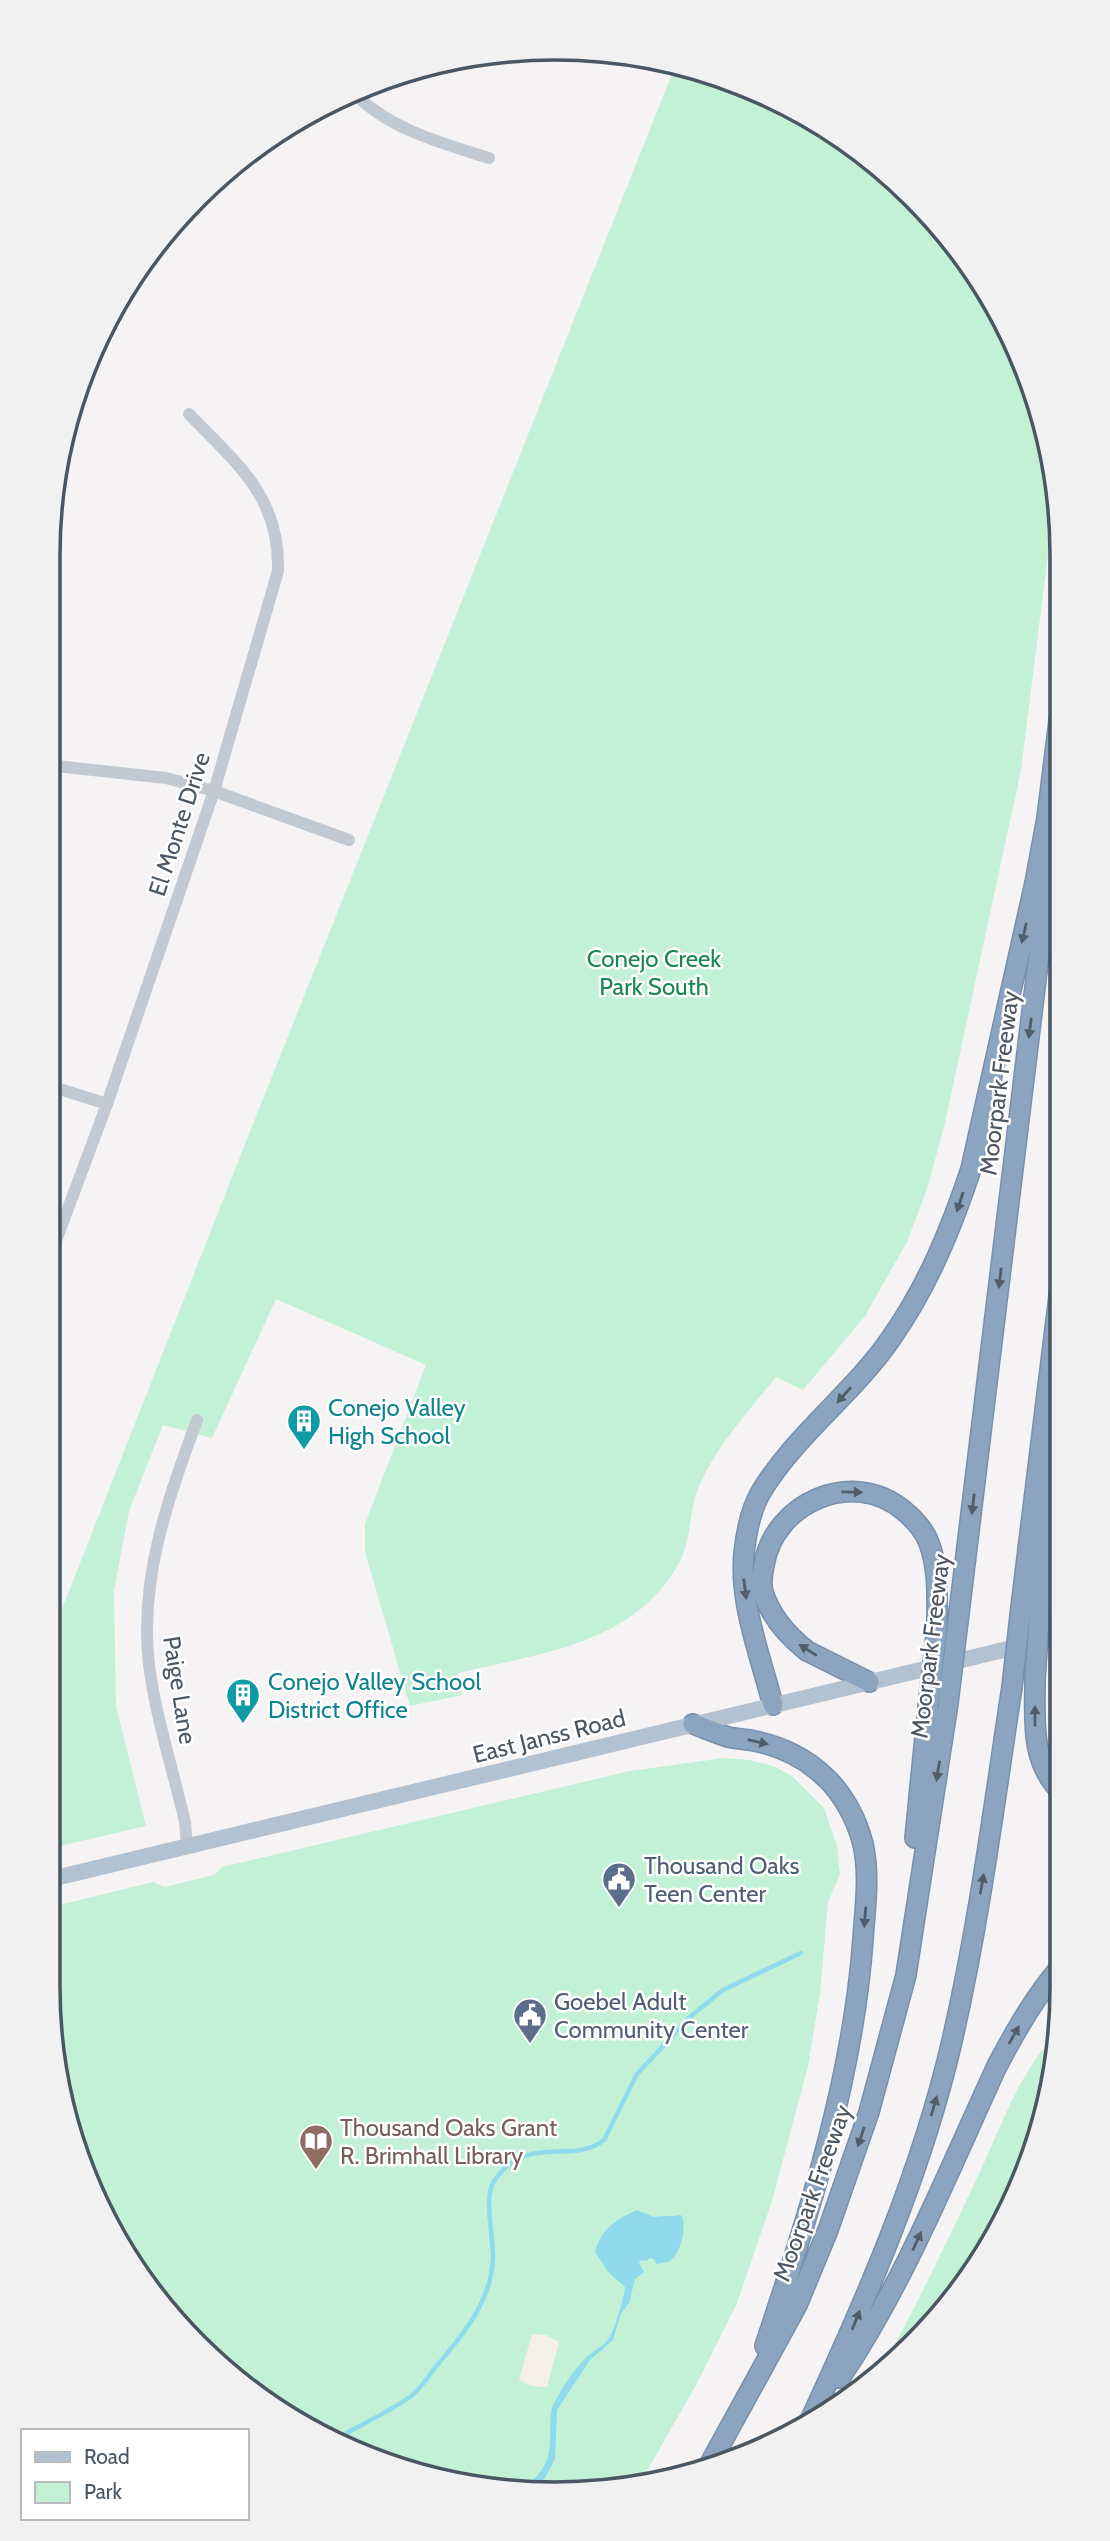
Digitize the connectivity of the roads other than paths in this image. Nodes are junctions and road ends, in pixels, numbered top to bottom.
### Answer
1 (361, 99) edge
2 (489, 158) dead end
3 (189, 414) dead end
4 (60, 766) edge
5 (214, 791) junction
6 (1050, 794) edge
7 (349, 840) dead end
8 (1050, 864) edge
9 (60, 1089) edge
10 (107, 1104) junction
11 (60, 1230) edge
12 (1050, 1395) edge
13 (197, 1420) dead end
14 (1050, 1431) edge
15 (1030, 1605) junction
16 (1050, 1639) edge
17 (869, 1682) junction
18 (773, 1705) junction
19 (693, 1724) junction
20 (1050, 1781) edge
21 (187, 1847) junction
22 (60, 1877) edge
23 (1050, 1980) edge
24 (892, 2029) junction
25 (748, 2396) junction
26 (824, 2402) edge
27 (817, 2406) edge
28 (715, 2455) edge

1 - 2 street
3 - 5 street, El Monte Drive
4 - 5 street
5 - 7 street
5 - 10 street, El Monte Drive
6 -> 18 highway
8 -> 24 highway, Moorpark Freeway, bridge
9 - 10 street
10 - 11 street, El Monte Drive
12 - 15 highway
13 - 21 street, Paige Lane
14 - 15 highway
20 -> 15 highway, bridge
27 -> 15 highway, bridge
16 - 17 main road, East Janss Road
17 - 18 main road, East Janss Road
17 -> 24 highway, bridge
18 - 19 main road, East Janss Road
19 - 21 main road, East Janss Road
19 -> 25 highway
21 - 22 main road, East Janss Road
26 -> 23 highway
24 -> 25 highway, Moorpark Freeway
25 - 28 highway, Moorpark Freeway

